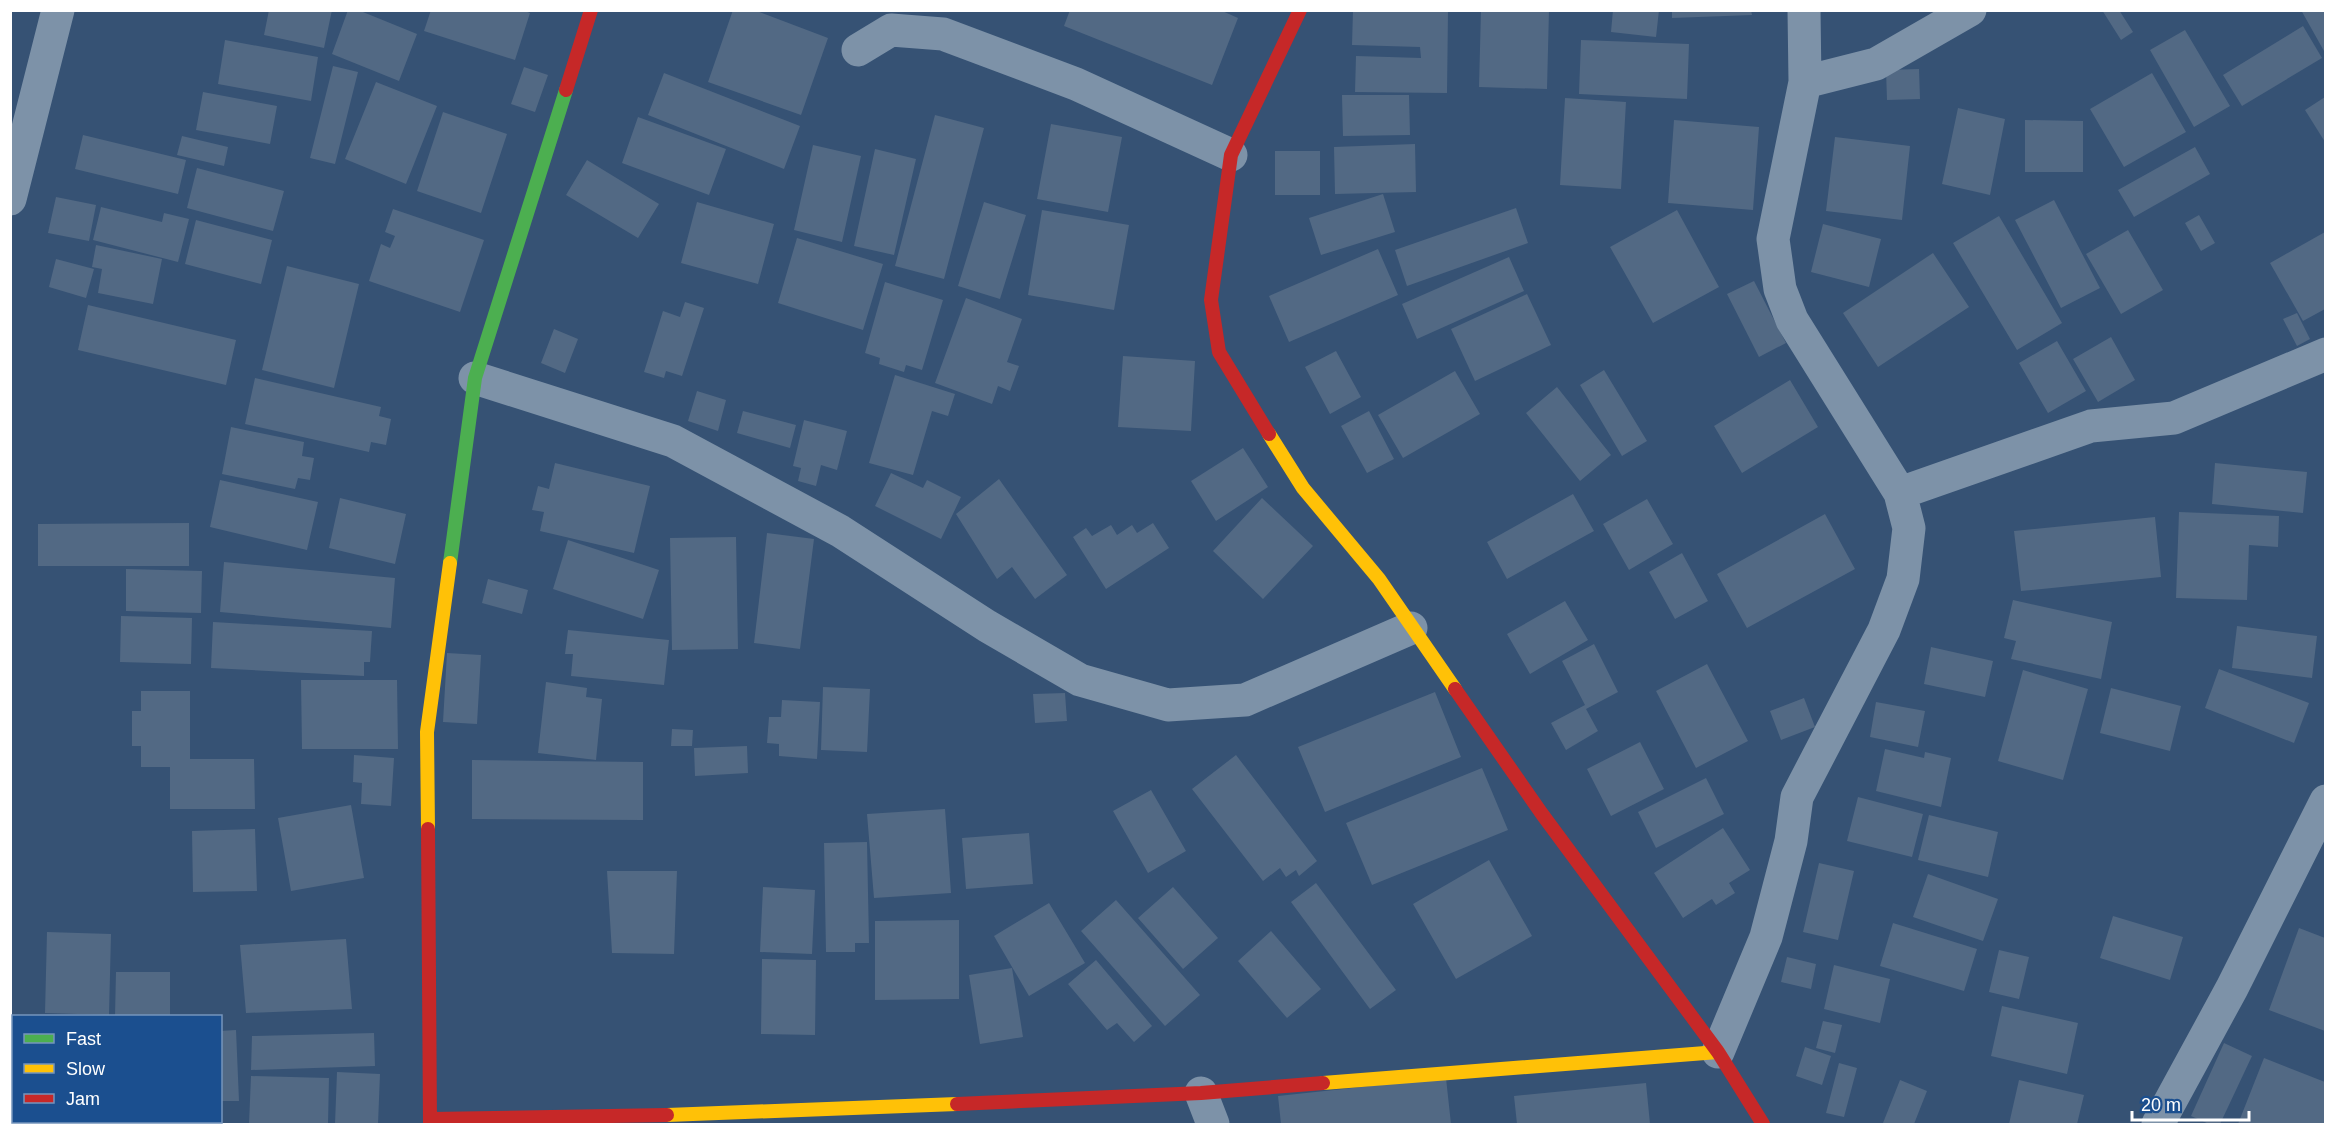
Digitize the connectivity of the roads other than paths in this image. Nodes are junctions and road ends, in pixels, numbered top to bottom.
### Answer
1 (58, 10) edge
2 (591, 10) edge
3 (1300, 10) edge
4 (1804, 10) edge
5 (1970, 10) edge
6 (858, 50) dead end
7 (1805, 82) junction
8 (1231, 155) junction
9 (10, 199) edge
10 (2325, 354) edge
11 (475, 378) junction
12 (1900, 493) junction
13 (1411, 628) junction
14 (2325, 801) edge
15 (1718, 1052) junction
16 (1201, 1094) junction
17 (753, 1119) edge
18 (431, 1122) edge
19 (1213, 1125) edge
20 (1763, 1125) edge
21 (2158, 1125) edge

1 - 9 street
2 - 11 street
3 - 8 street
4 - 7 street
5 - 7 street
6 - 8 street
7 - 12 street
8 - 13 street
10 - 12 street
11 - 13 street
11 - 18 street
12 - 15 street
13 - 15 street
14 - 21 street
15 - 16 street
15 - 20 street
16 - 17 street
16 - 19 street
17 - 18 street

